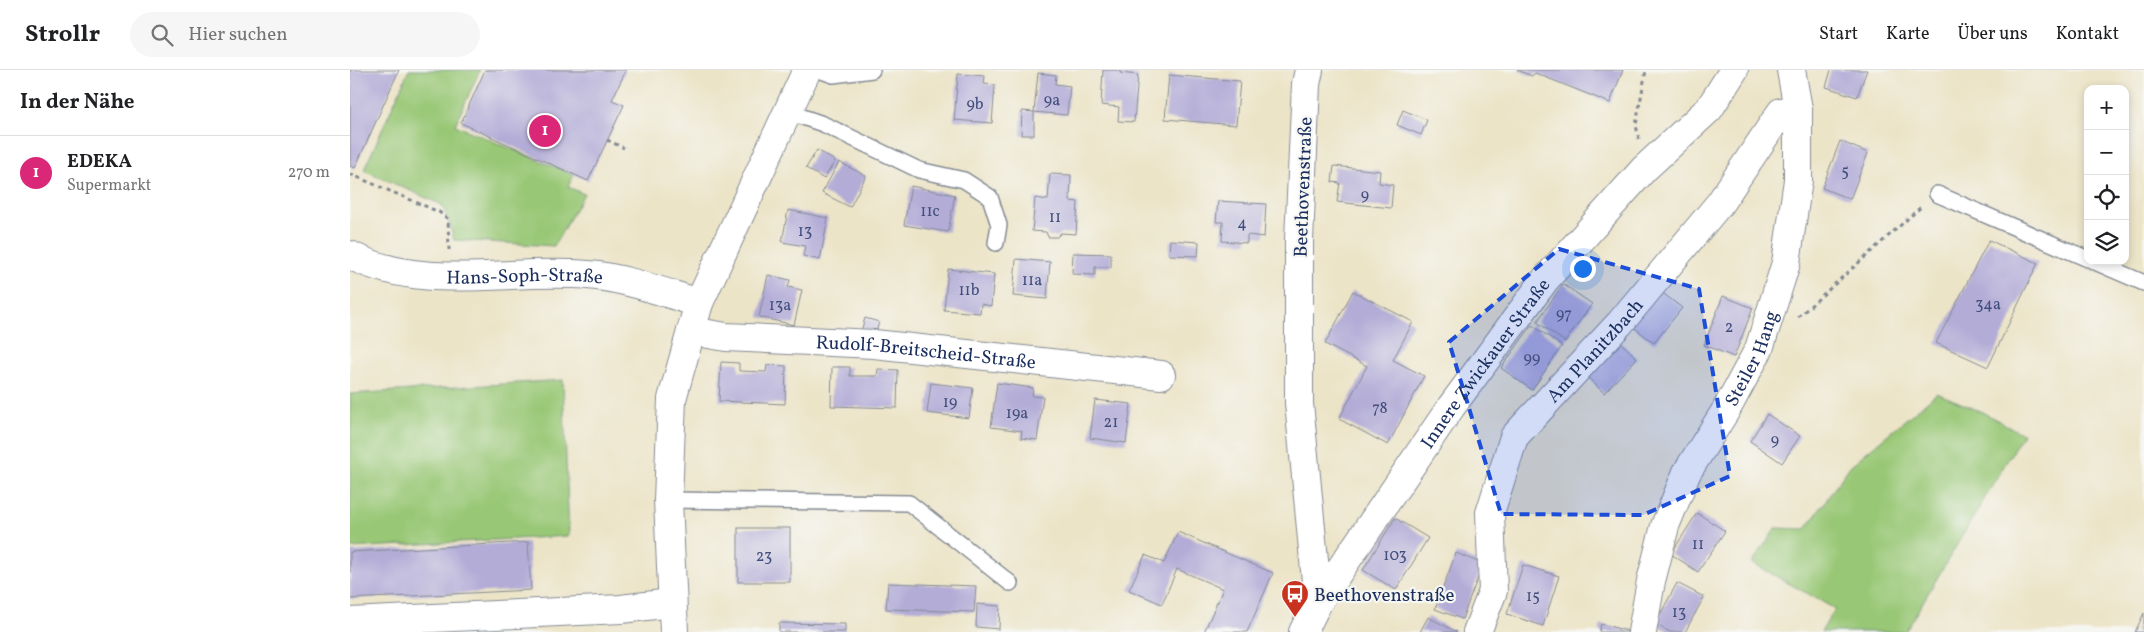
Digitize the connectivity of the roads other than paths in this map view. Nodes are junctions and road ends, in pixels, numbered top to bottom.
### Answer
1 (807, 70) edge
2 (819, 70) edge
3 (872, 70) edge
4 (1309, 70) edge
5 (1734, 70) edge
6 (1792, 70) edge
7 (1798, 109) junction
8 (788, 112) junction
9 (1936, 194) road end
10 (996, 244) dead end
11 (350, 255) edge
12 (2084, 257) edge
13 (2102, 265) edge
14 (2144, 283) edge
15 (699, 303) junction
16 (691, 331) junction
17 (1161, 375) dead end
18 (668, 500) junction
19 (1010, 583) dead end
20 (1318, 602) junction
21 (671, 603) junction
22 (350, 622) edge
23 (674, 632) edge
24 (1303, 632) edge
25 (1477, 632) edge
26 (1642, 632) edge

1 - 8 street
2 - 3 lane
4 - 20 street, Beethovenstraße
5 - 20 street, Innere Zwickauer Straße
6 - 7 street, Steiler Hang
7 - 25 street, Am Planitzbach
7 - 26 street, Steiler Hang
8 - 10 lane
8 - 15 street
9 - 12 lane
11 - 15 street, Hans-Soph-Straße
13 - 14 lane
15 - 16 street
16 - 17 street, Rudolf-Breitscheid-Straße
16 - 18 street
18 - 19 lane
18 - 21 street
20 - 24 street, Innere Zwickauer Straße
21 - 22 street
21 - 23 street

